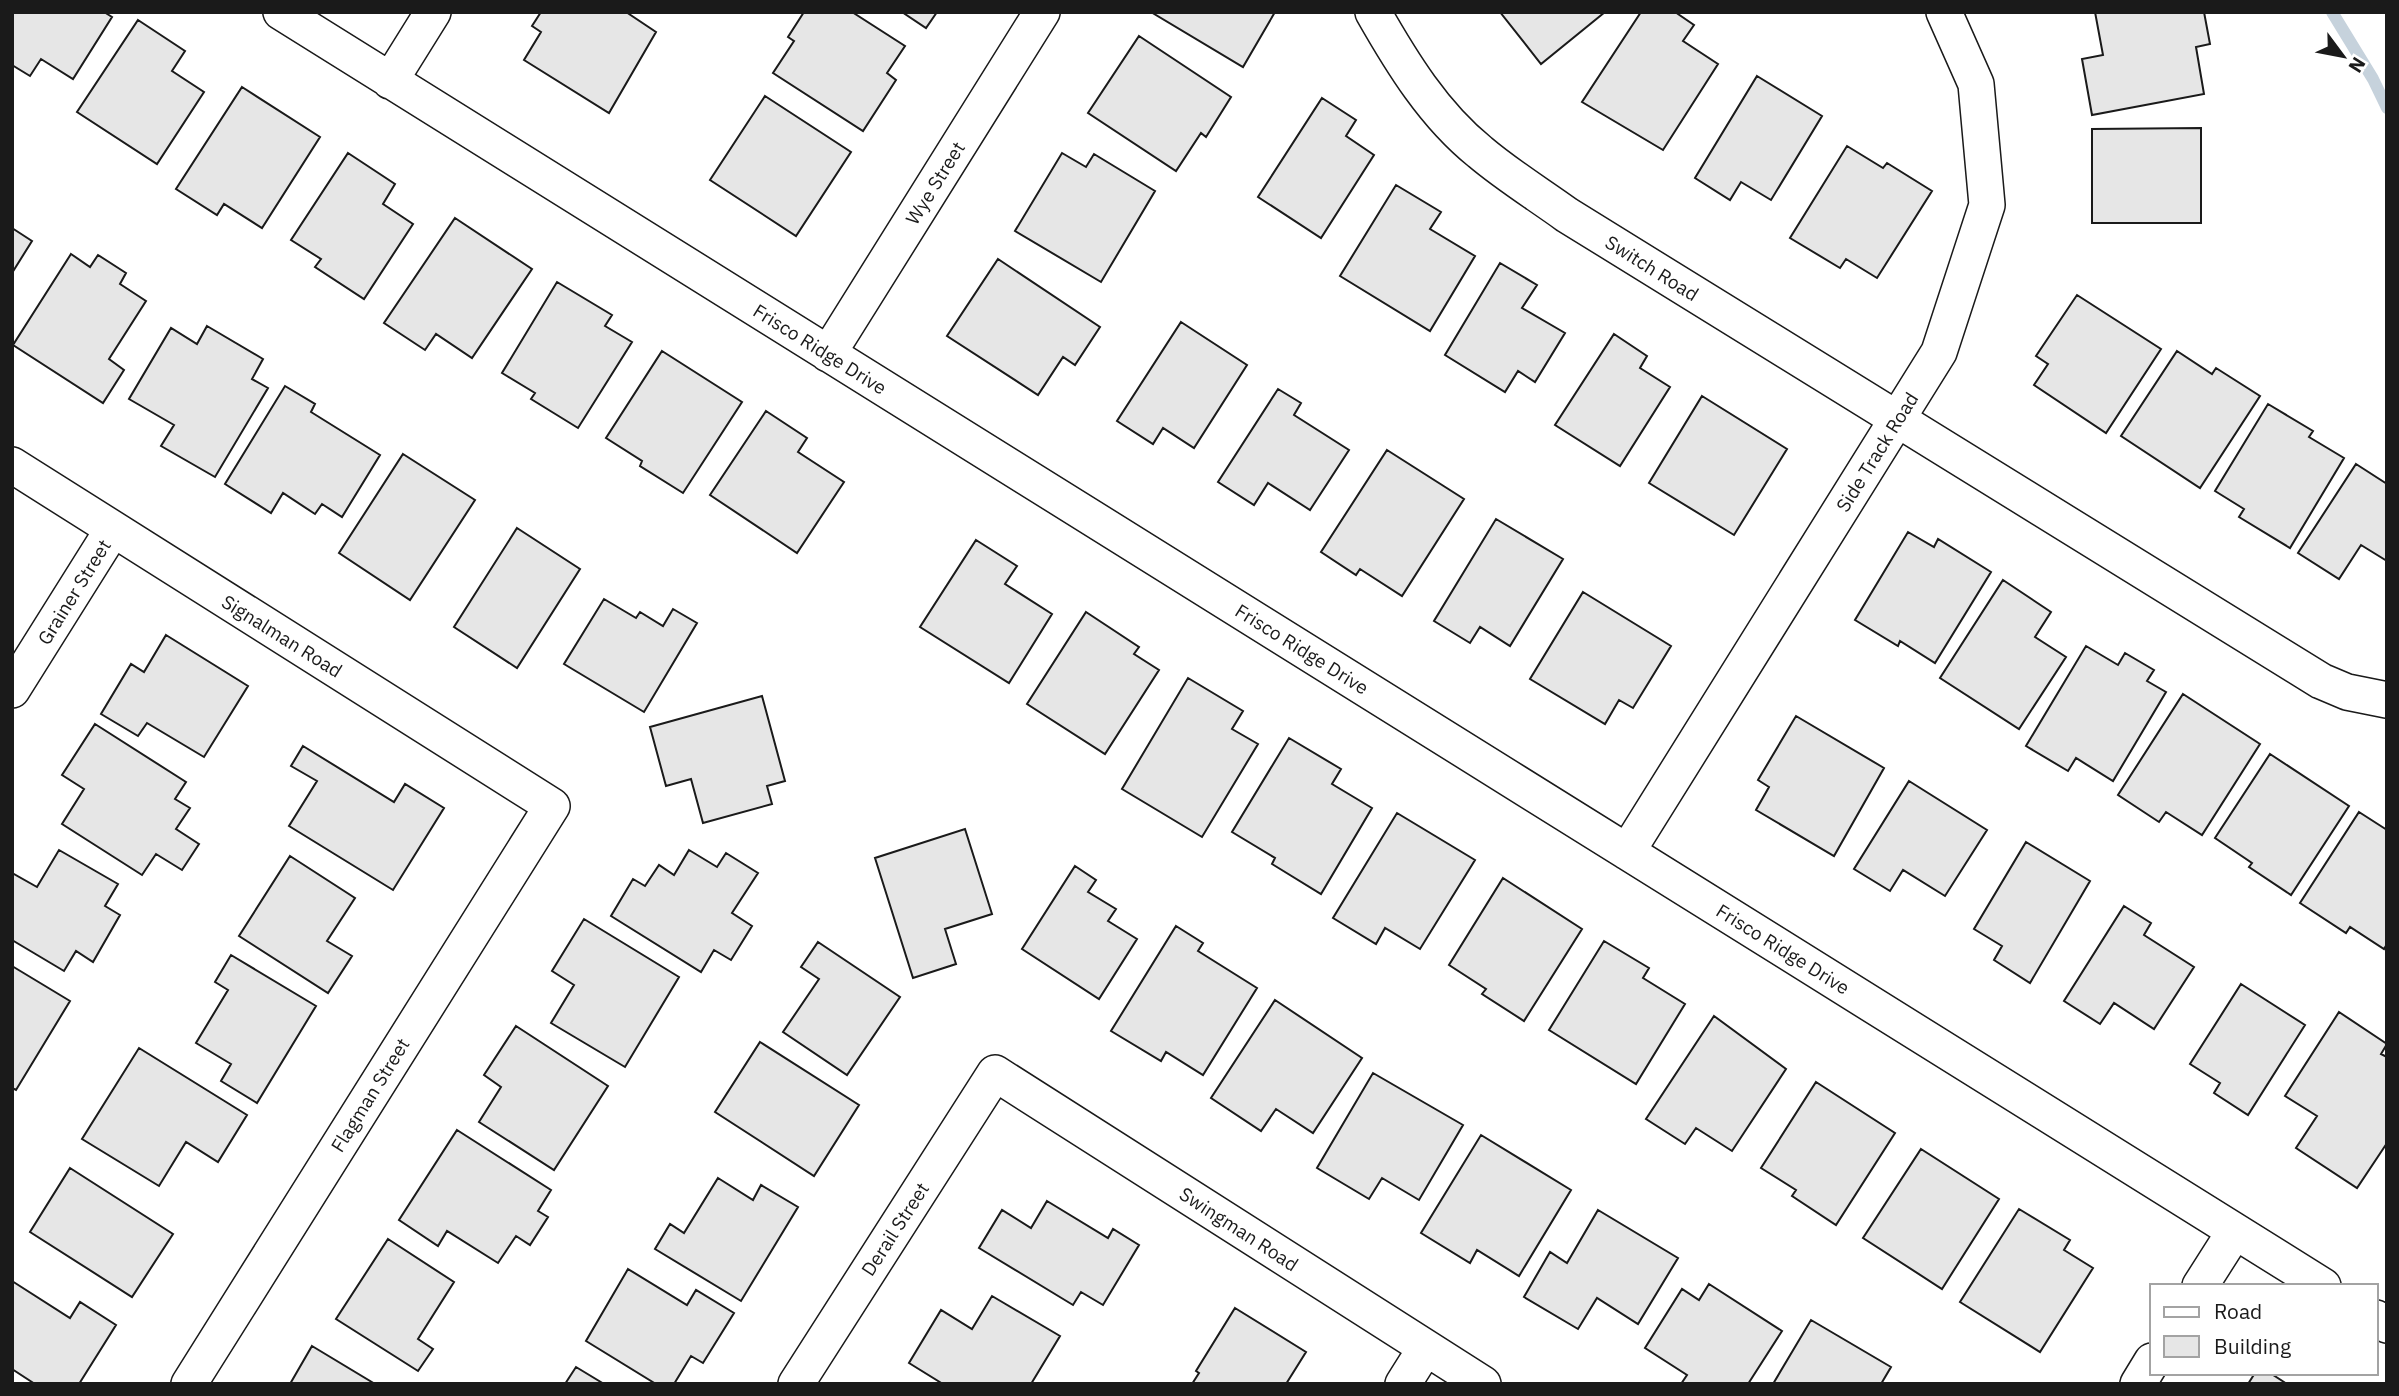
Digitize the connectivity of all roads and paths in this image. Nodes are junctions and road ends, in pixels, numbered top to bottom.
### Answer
1 (281, 12) edge
2 (433, 12) edge
3 (1042, 12) edge
4 (1373, 12) edge
5 (1944, 12) edge
6 (390, 81) junction
7 (828, 354) junction
8 (1896, 421) junction
9 (12, 465) edge
10 (113, 529) junction
11 (12, 690) edge
12 (2387, 700) edge
13 (552, 806) joint
14 (1626, 852) junction
15 (995, 1073) joint
16 (2235, 1231) junction
17 (2201, 1284) edge
18 (2320, 1284) edge
19 (1425, 1349) junction
20 (2150, 1364) edge
21 (189, 1384) edge
22 (796, 1384) edge
23 (1403, 1384) edge
24 (1483, 1384) edge
25 (2138, 1384) edge

1 - 6 street, Frisco Ridge Drive
2 - 6 street
3 - 7 street, Wye Street
4 - 8 street, Switch Road
5 - 8 street, Side Track Road
6 - 7 street, Frisco Ridge Drive
7 - 14 street, Frisco Ridge Drive
8 - 12 street, Switch Road
8 - 14 street, Side Track Road
9 - 10 street, Signalman Road
10 - 11 street, Grainer Street
10 - 13 street, Signalman Road
13 - 21 street, Flagman Street
14 - 16 street, Frisco Ridge Drive
15 - 19 street, Swingman Road
15 - 22 street, Derail Street
16 - 17 street
16 - 18 street, Frisco Ridge Drive
19 - 23 street
19 - 24 street, Swingman Road
20 - 25 street

